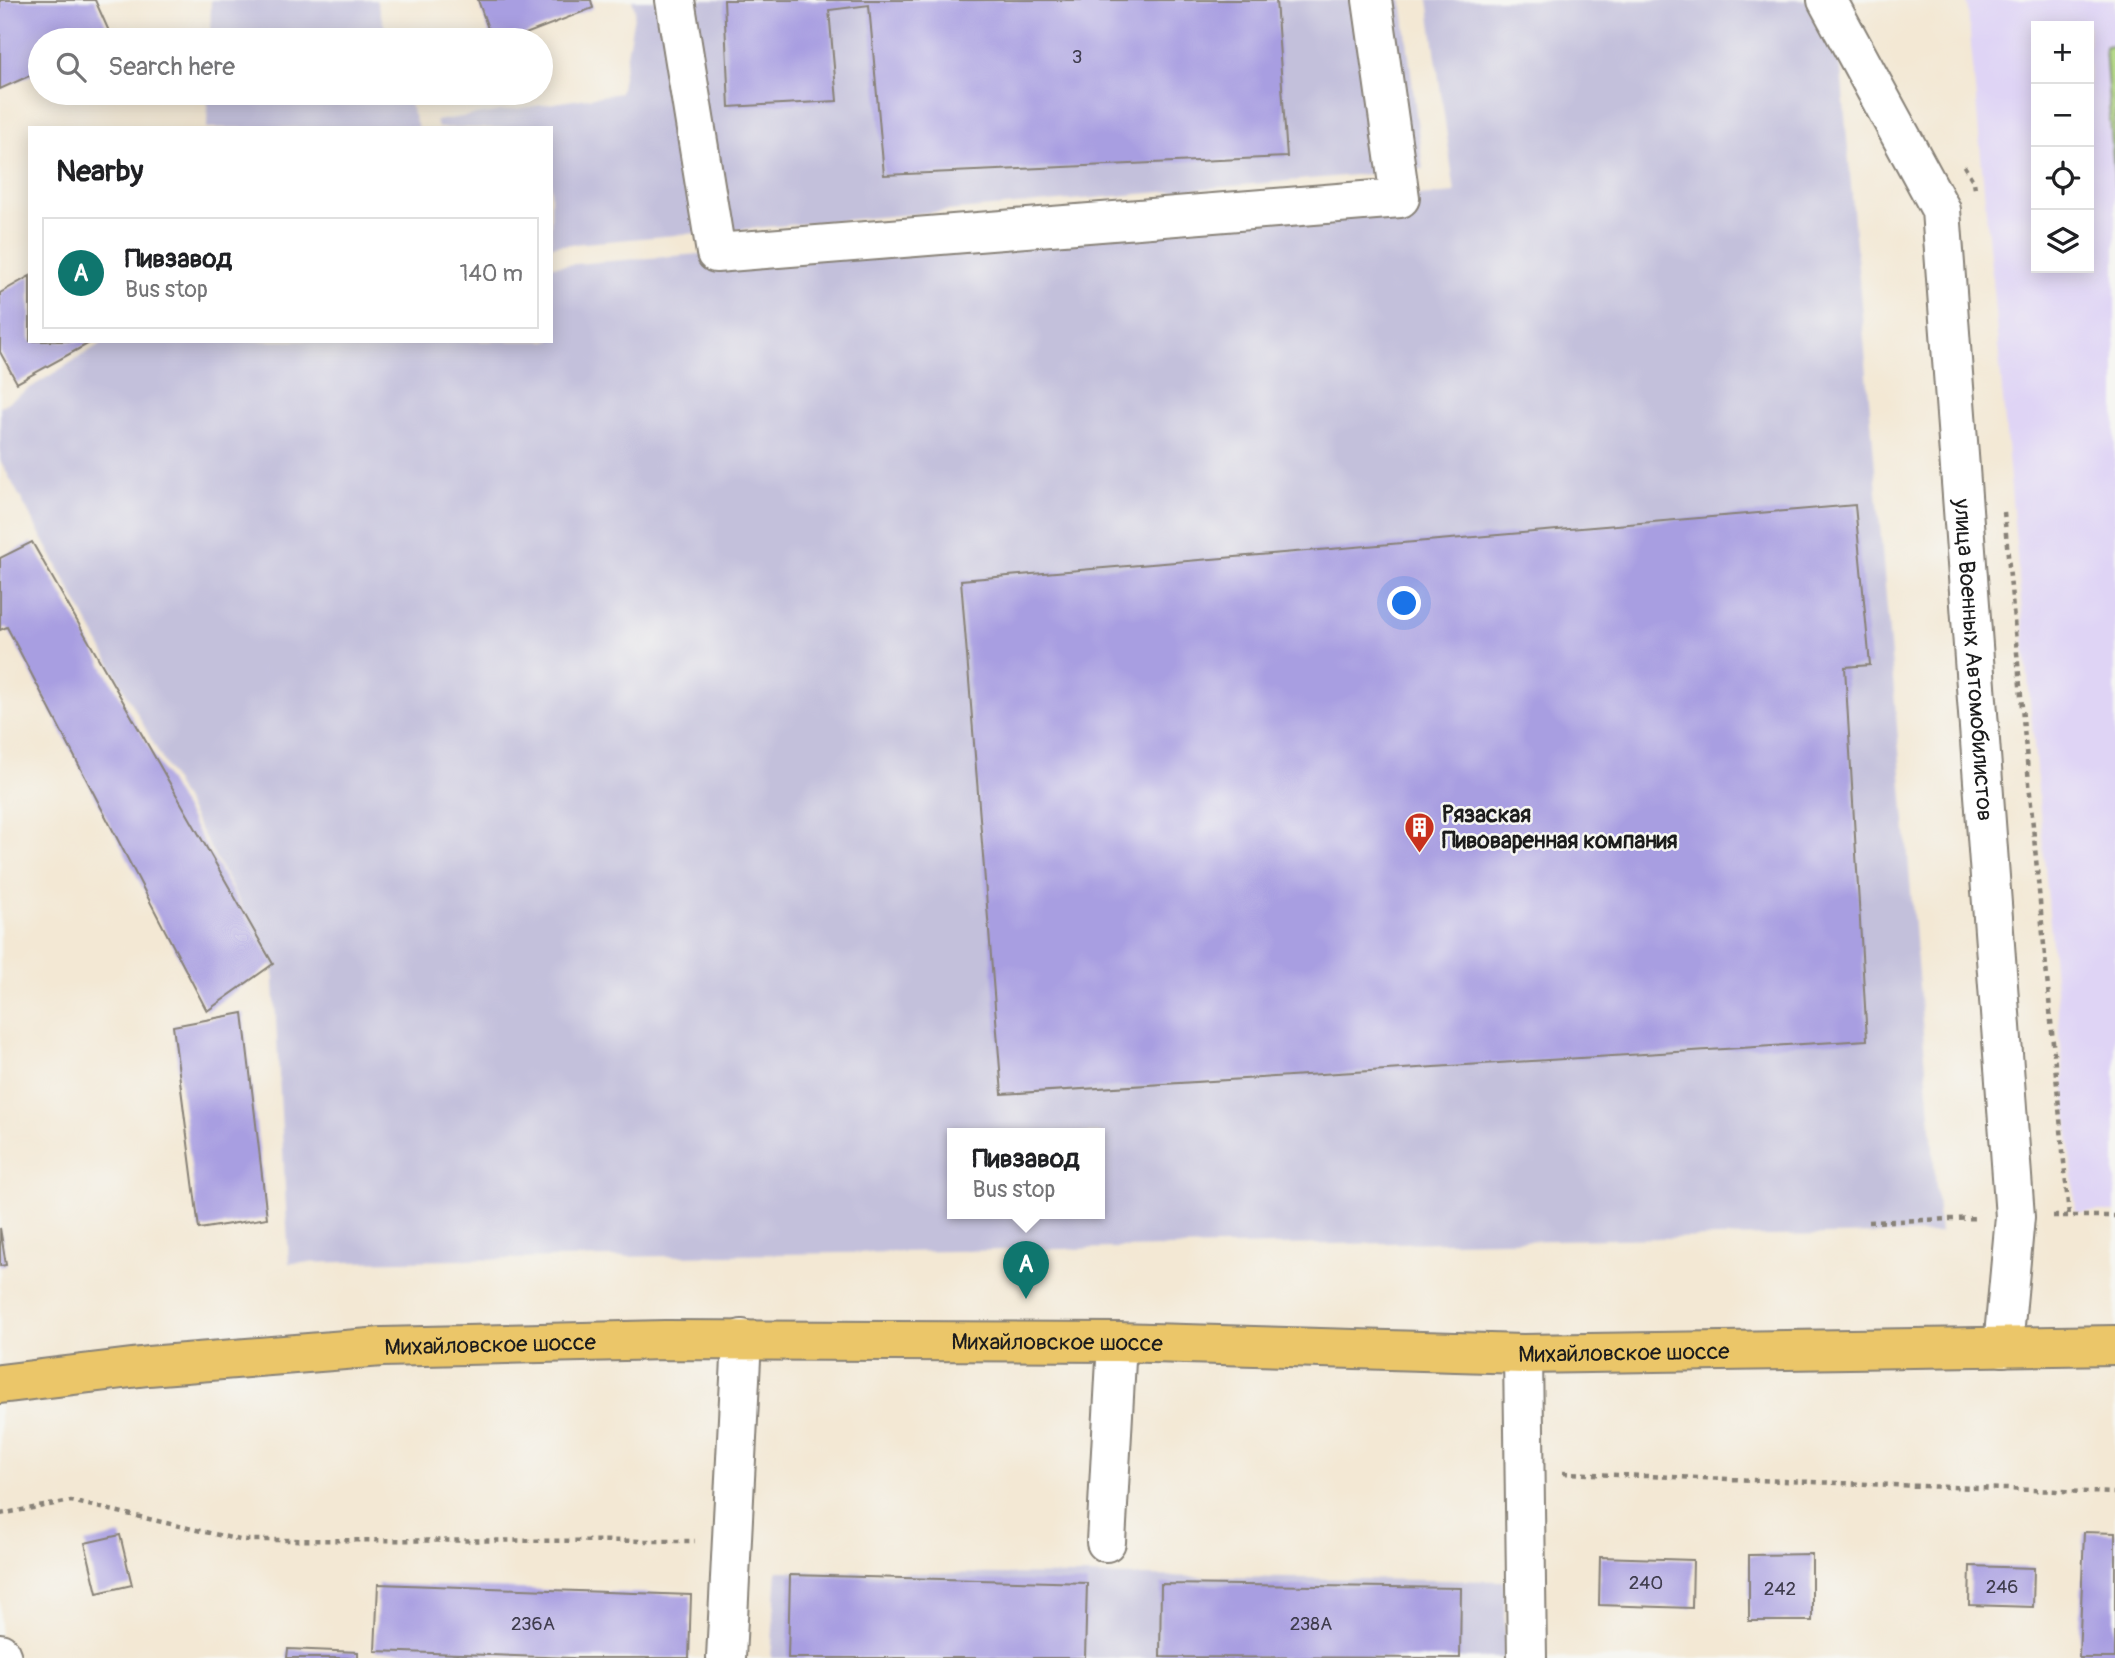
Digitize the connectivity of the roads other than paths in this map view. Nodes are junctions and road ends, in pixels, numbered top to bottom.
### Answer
1 (675, 0) edge
2 (1371, 0) edge
3 (1827, 0) edge
4 (742, 1339) junction
5 (1117, 1342) junction
6 (2115, 1345) edge
7 (2003, 1347) junction
8 (1523, 1354) junction
9 (0, 1384) edge
10 (1106, 1542) dead end
11 (0, 1653) edge
12 (2, 1658) edge
13 (726, 1658) edge
14 (1527, 1658) edge

1 - 2 street
3 - 7 street, улица Военных Автомобилистов
4 - 5 main road, Михайловское шоссе
4 - 9 main road, Михайловское шоссе
4 - 13 street
5 - 8 main road, Михайловское шоссе
5 - 10 street
6 - 7 main road, Михайловское шоссе
7 - 8 main road, Михайловское шоссе
8 - 14 street
11 - 12 street

